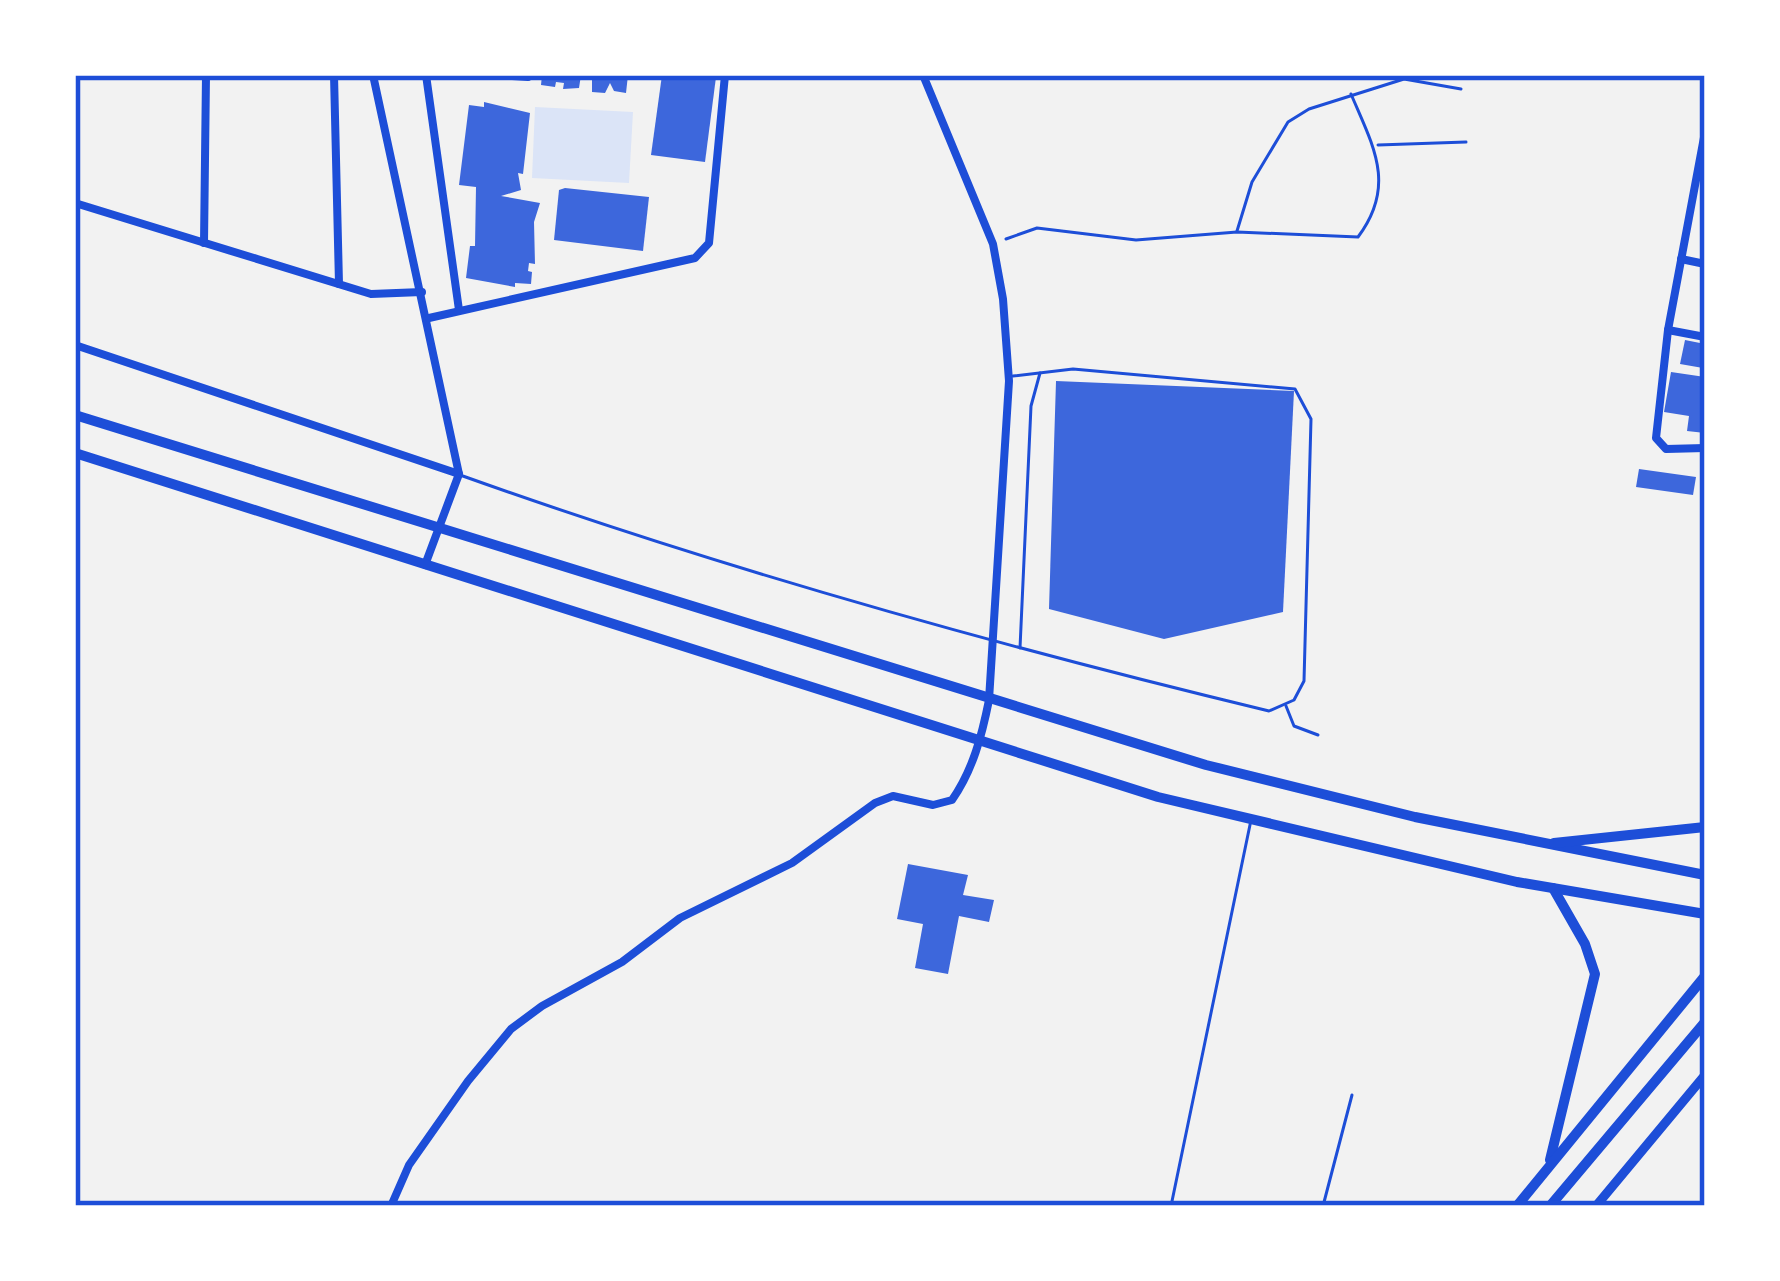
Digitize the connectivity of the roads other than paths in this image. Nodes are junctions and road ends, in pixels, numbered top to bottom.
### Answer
1 (206, 75) edge
2 (334, 75) edge
3 (373, 75) edge
4 (426, 75) edge
5 (496, 75) edge
6 (725, 75) edge
7 (923, 75) edge
8 (528, 77) edge
9 (1705, 132) edge
10 (75, 202) edge
11 (204, 243) junction
12 (1681, 260) junction
13 (1705, 264) edge
14 (339, 284) junction
15 (422, 292) junction
16 (459, 310) junction
17 (429, 318) junction
18 (1668, 330) junction
19 (1705, 337) edge
20 (75, 345) edge
21 (1040, 371) junction
22 (1009, 377) junction
23 (75, 416) edge
24 (1705, 448) edge
25 (75, 453) edge
26 (459, 474) junction
27 (440, 530) junction
28 (424, 567) junction
29 (992, 639) junction
30 (1020, 648) junction
31 (988, 700) junction
32 (1285, 704) junction
33 (1318, 735) dead end
34 (980, 741) junction
35 (1251, 819) junction
36 (1705, 827) edge
37 (1538, 844) junction
38 (1705, 875) edge
39 (1553, 888) junction
40 (1705, 914) edge
41 (1705, 976) edge
42 (1705, 1022) edge
43 (1705, 1075) edge
44 (1352, 1095) dead end
45 (1547, 1169) junction
46 (391, 1206) edge
47 (1171, 1206) edge
48 (1323, 1206) edge
49 (1516, 1206) edge
50 (1550, 1206) edge
51 (1596, 1206) edge

1 - 11 street
2 - 14 street
3 - 15 street
4 - 16 street
5 - 8 street
6 - 16 street
7 - 22 street
9 - 12 street
10 - 11 street
11 - 14 street
12 - 13 street
12 - 18 street
14 - 15 street
15 - 17 street
16 - 17 street
17 - 26 street
18 - 19 street
18 - 24 street
20 - 26 street
21 - 22 lane
21 - 30 lane
21 - 32 lane
22 - 29 street
23 - 27 main road
25 - 28 main road
26 - 27 street
26 - 29 lane
27 - 28 street
27 - 31 main road
28 - 34 main road
29 - 30 lane
29 - 31 street
30 - 32 lane
31 - 34 street
31 - 37 main road
32 - 33 lane
34 - 35 main road
34 - 46 street
35 - 39 main road
35 - 47 lane
36 - 37 main road
37 - 38 main road
39 - 40 main road
39 - 45 main road
41 - 45 main road
42 - 50 main road
43 - 51 street
44 - 48 lane
45 - 49 main road

